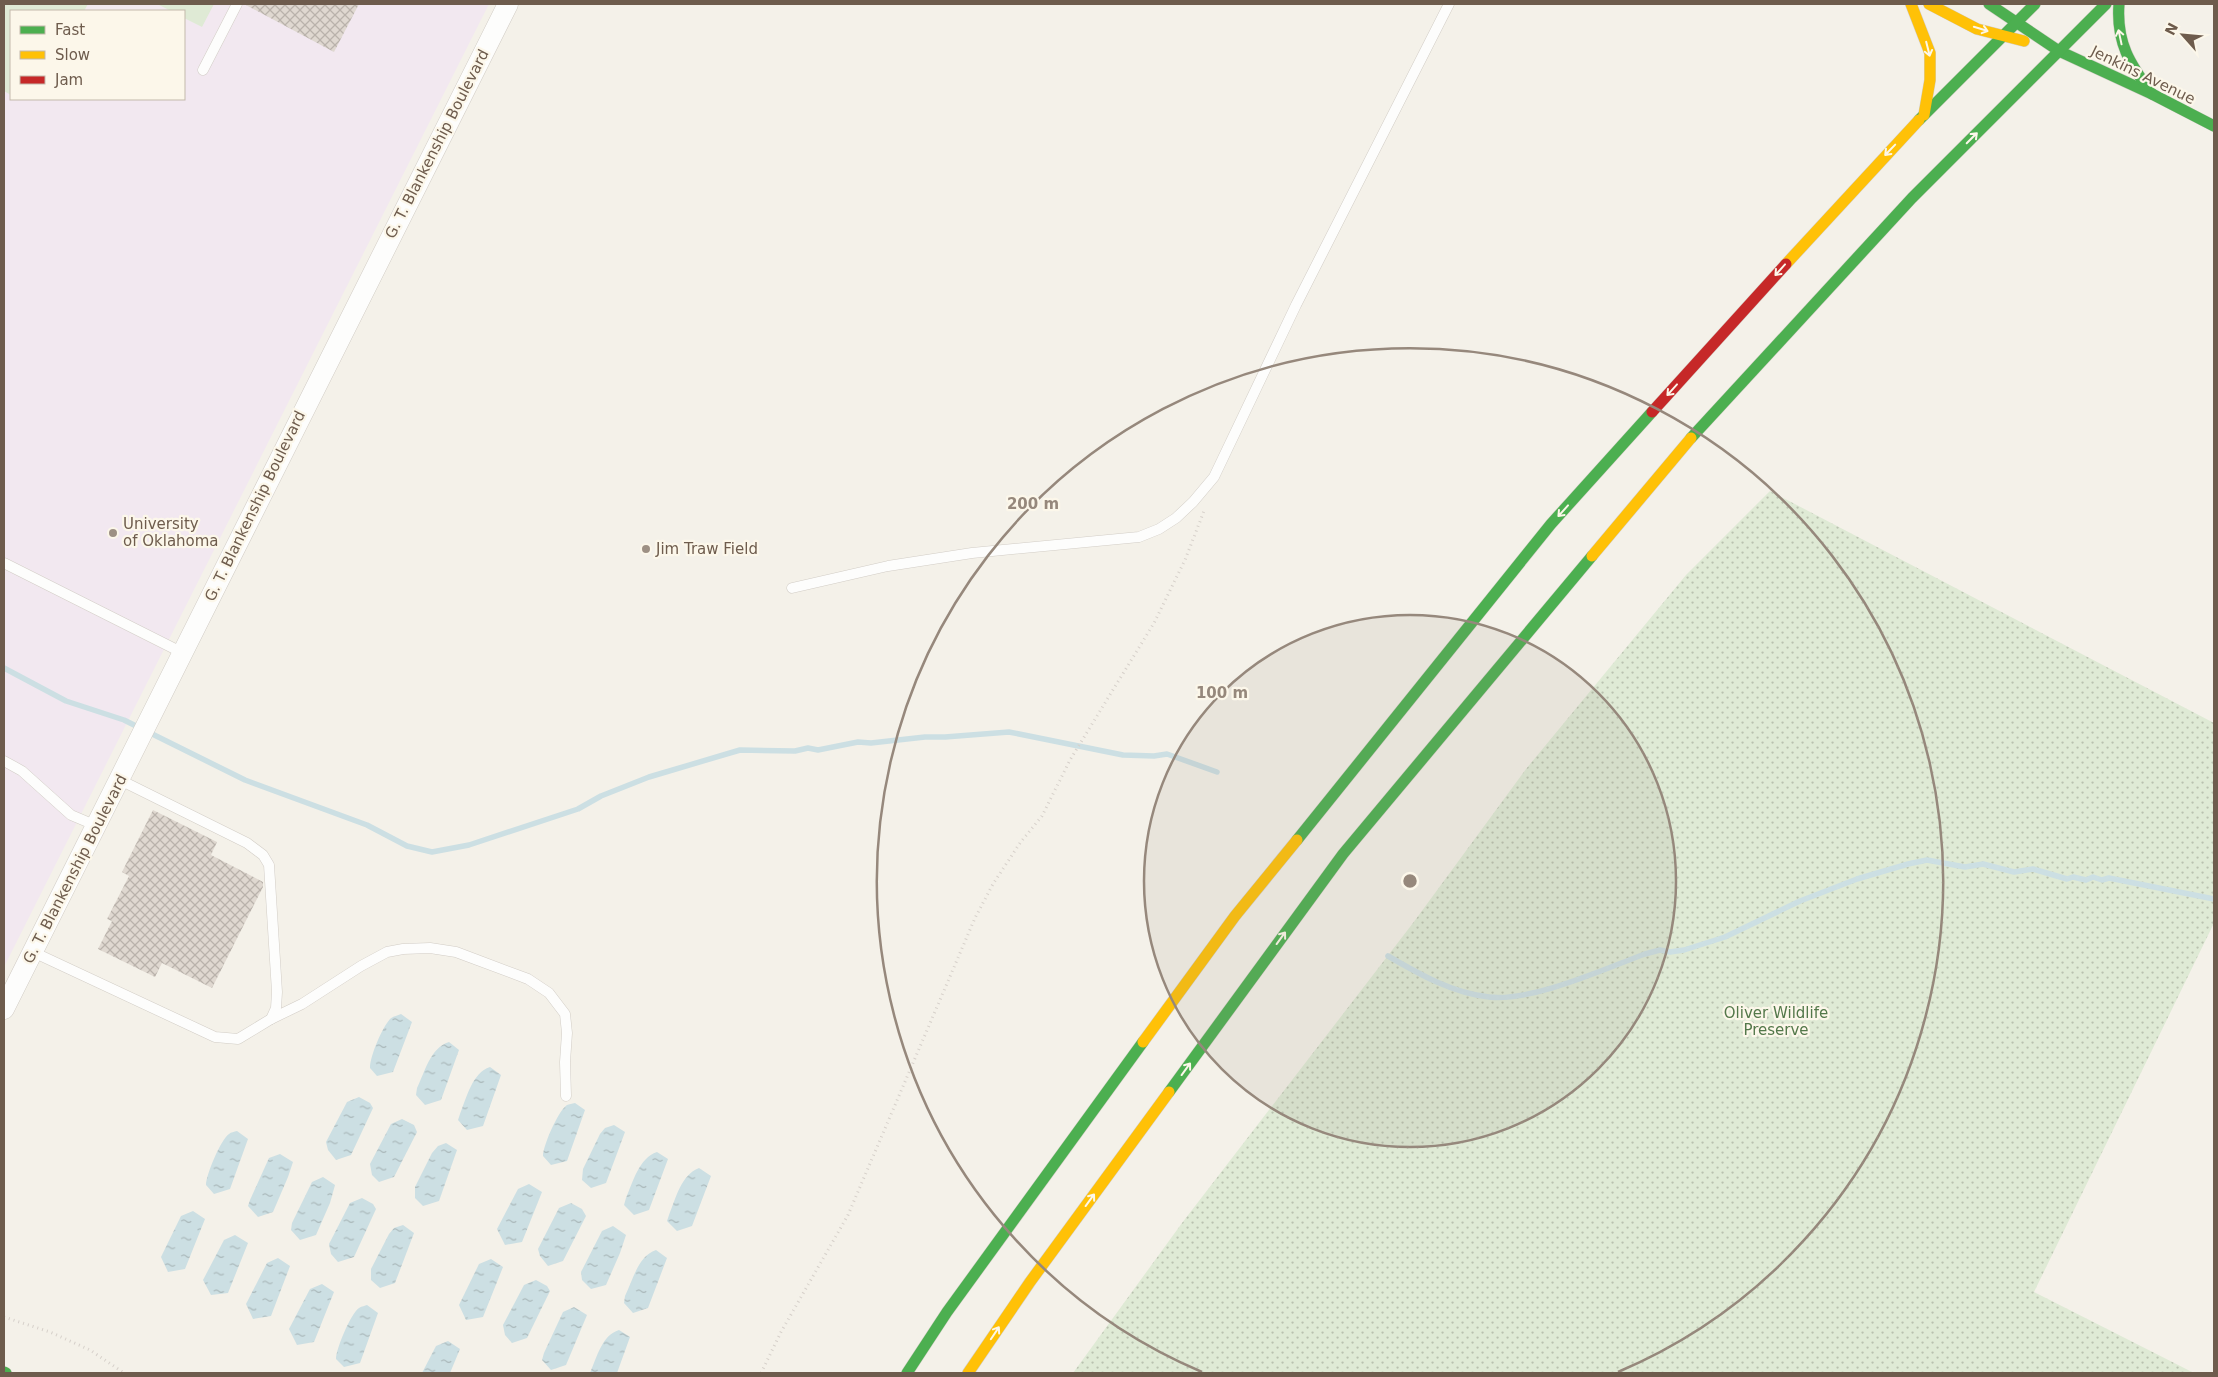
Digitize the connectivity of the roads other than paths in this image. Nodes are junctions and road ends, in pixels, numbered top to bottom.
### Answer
1 (237, 4) edge
2 (508, 4) edge
3 (1449, 4) edge
4 (1910, 4) edge
5 (1929, 4) edge
6 (1989, 4) edge
7 (2036, 4) edge
8 (2106, 4) edge
9 (2119, 4) edge
10 (2017, 22) junction
11 (2004, 35) junction
12 (2059, 51) junction
13 (204, 70) dead end
14 (2152, 94) junction
15 (1924, 115) junction
16 (2214, 126) edge
17 (4, 563) edge
18 (792, 588) dead end
19 (183, 653) junction
20 (4, 761) edge
21 (120, 780) junction
22 (97, 826) junction
23 (33, 952) junction
24 (4, 1009) edge
25 (271, 1019) junction
26 (566, 1096) dead end
27 (907, 1373) edge
28 (968, 1373) edge

1 - 13 lane
2 - 19 street, G. T. Blankenship Boulevard
3 - 18 lane
4 -> 15 main road
5 -> 11 main road, Jenkins Avenue
6 - 10 main road, Jenkins Avenue
7 - 10 main road
8 - 12 main road
14 -> 9 main road
10 - 11 main road
10 - 12 main road, Jenkins Avenue
11 - 12 main road, Jenkins Avenue
11 - 15 main road
12 - 14 main road, Jenkins Avenue
28 -> 12 main road
14 - 16 main road, Jenkins Avenue
15 -> 27 main road
17 - 19 lane
19 - 21 street, G. T. Blankenship Boulevard
20 - 22 lane
21 - 22 street, G. T. Blankenship Boulevard
21 - 25 lane
22 - 23 street, G. T. Blankenship Boulevard
23 - 24 street, G. T. Blankenship Boulevard
23 - 25 lane
25 - 26 lane

